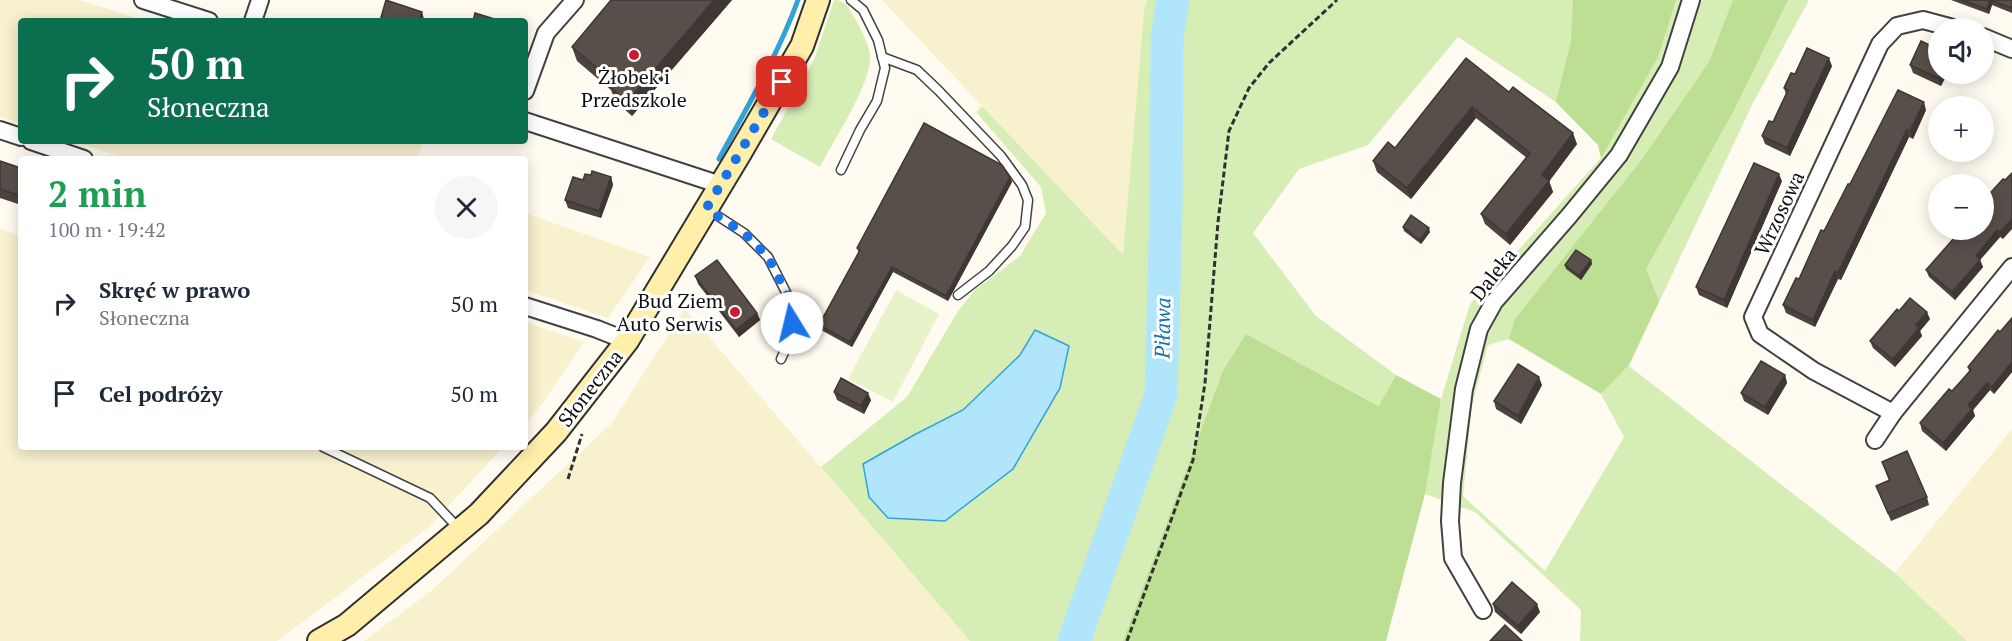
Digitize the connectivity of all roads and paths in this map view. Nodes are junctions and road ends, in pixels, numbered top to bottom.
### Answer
1 (143, 0) edge
2 (260, 0) edge
3 (575, 0) edge
4 (818, 0) edge
5 (852, 0) edge
6 (1338, 0) edge
7 (1691, 0) edge
8 (200, 18) edge
9 (254, 18) edge
10 (1928, 21) edge
11 (1994, 42) edge
12 (2012, 49) edge
13 (882, 57) junction
14 (528, 83) edge
15 (528, 122) edge
16 (0, 130) edge
17 (18, 136) edge
18 (41, 144) edge
19 (75, 156) edge
20 (841, 170) dead end
21 (721, 185) junction
22 (706, 209) junction
23 (2012, 267) edge
24 (958, 295) dead end
25 (528, 307) edge
26 (627, 342) junction
27 (782, 359) dead end
28 (577, 406) junction
29 (1893, 413) junction
30 (1875, 440) dead end
31 (329, 450) edge
32 (568, 478) dead end
33 (460, 531) junction
34 (1483, 610) dead end
35 (319, 641) edge
36 (1128, 641) edge

1 - 8 street
2 - 9 street
3 - 14 street
4 - 21 street, Słoneczna
5 - 13 lane
6 - 36 path
7 - 34 street, Daleka
10 - 29 street, Wrzosowa
11 - 12 street
13 - 20 lane
13 - 24 lane
15 - 21 street
16 - 17 street
18 - 19 street
21 - 22 street, Słoneczna
22 - 26 street, Słoneczna
22 - 27 lane
23 - 29 street
25 - 26 street
26 - 28 street, Słoneczna
28 - 32 path
28 - 33 street, Słoneczna
29 - 30 street
31 - 33 lane
33 - 35 street, Słoneczna

